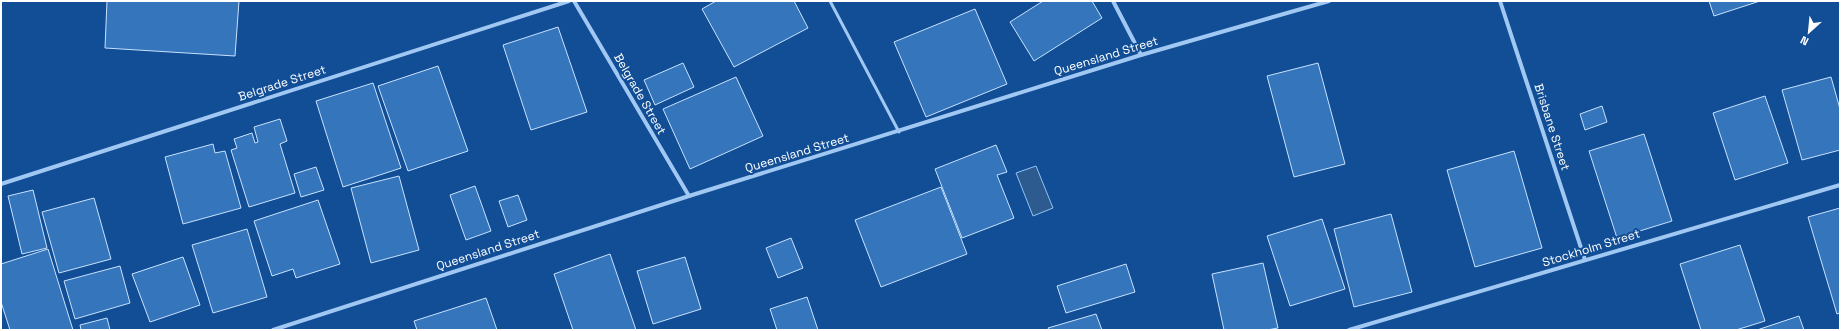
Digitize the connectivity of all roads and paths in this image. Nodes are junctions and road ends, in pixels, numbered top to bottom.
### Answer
1 (570, 1) edge
2 (574, 1) edge
3 (830, 1) edge
4 (1113, 1) edge
5 (1329, 1) edge
6 (1500, 1) edge
7 (1141, 55) junction
8 (899, 132) junction
9 (1, 184) edge
10 (1840, 185) edge
11 (689, 196) junction
12 (1585, 260) junction
13 (272, 330) edge
14 (1349, 330) edge

1 - 9 street, Belgrade Street
2 - 11 street, Belgrade Street
3 - 8 lane
4 - 7 street
5 - 7 street, Queensland Street
6 - 12 street, Brisbane Street
7 - 8 street, Queensland Street
8 - 11 street, Queensland Street
10 - 12 street, Stockholm Street
11 - 13 street, Queensland Street
12 - 14 street, Stockholm Street

